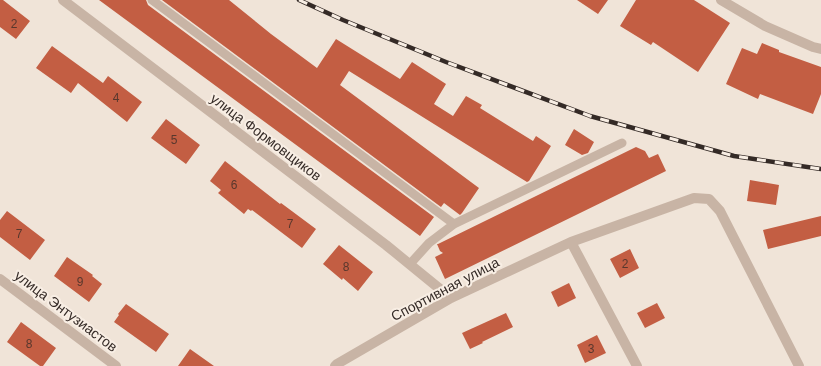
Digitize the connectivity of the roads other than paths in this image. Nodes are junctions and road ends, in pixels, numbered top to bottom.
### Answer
1 (63, 0) edge
2 (152, 0) edge
3 (721, 0) edge
4 (821, 49) edge
5 (622, 142) dead end
6 (454, 224) junction
7 (571, 242) junction
8 (410, 264) junction
9 (0, 279) edge
10 (451, 298) junction
11 (116, 366) edge
12 (335, 366) edge
13 (637, 366) edge
14 (799, 366) edge

1 - 8 street, улица Формовщиков
2 - 6 lane
3 - 4 street
5 - 6 lane
6 - 8 lane
7 - 10 street, Спортивная улица
7 - 13 street
7 - 14 street, Спортивная улица
8 - 10 street, улица Формовщиков
9 - 11 street, улица Энтузиастов
10 - 12 street, Спортивная улица

